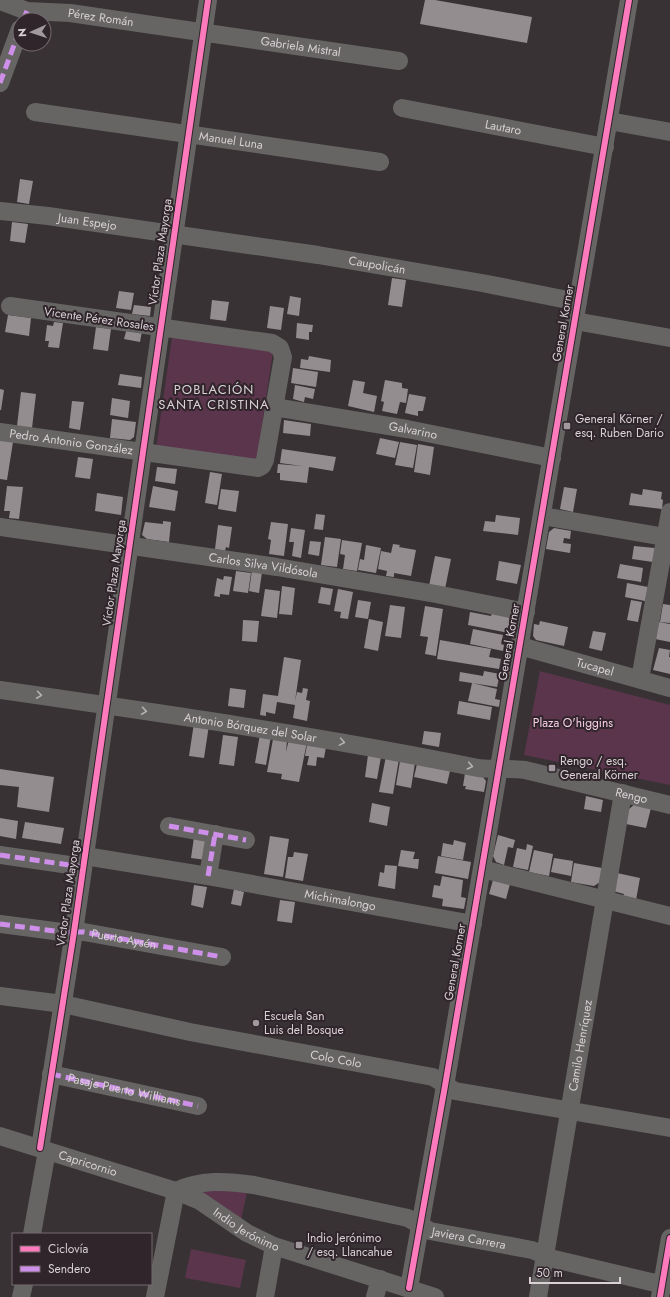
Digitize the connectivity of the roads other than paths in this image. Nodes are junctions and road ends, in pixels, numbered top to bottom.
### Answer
1 (208, 0) edge
2 (629, 0) edge
3 (0, 1) edge
4 (20, 12) edge
5 (52, 14) edge
6 (203, 32) junction
7 (12, 51) edge
8 (399, 61) dead end
9 (0, 83) edge
10 (402, 108) dead end
11 (35, 112) dead end
12 (609, 121) junction
13 (670, 132) edge
14 (188, 134) junction
15 (605, 147) junction
16 (380, 162) dead end
17 (0, 211) edge
18 (174, 235) junction
19 (578, 302) junction
20 (10, 306) dead end
21 (575, 321) junction
22 (161, 327) junction
23 (670, 338) edge
24 (274, 407) junction
25 (0, 432) edge
26 (143, 452) junction
27 (552, 458) junction
28 (670, 512) edge
29 (542, 516) junction
30 (0, 527) edge
31 (668, 538) edge
32 (129, 546) junction
33 (526, 612) junction
34 (520, 646) junction
35 (640, 679) junction
36 (670, 688) edge
37 (0, 690) edge
38 (106, 705) junction
39 (498, 769) junction
40 (622, 793) junction
41 (670, 804) edge
42 (169, 826) dead end
43 (215, 834) junction
44 (246, 840) dead end
45 (0, 855) edge
46 (84, 861) junction
47 (482, 869) junction
48 (208, 876) junction
49 (605, 900) junction
50 (670, 916) edge
51 (0, 924) edge
52 (473, 924) junction
53 (74, 932) junction
54 (222, 957) dead end
55 (0, 996) edge
56 (63, 1004) junction
57 (51, 1074) junction
58 (446, 1086) junction
59 (198, 1106) dead end
60 (569, 1111) junction
61 (670, 1128) edge
62 (0, 1136) edge
63 (43, 1149) junction
64 (176, 1191) junction
65 (420, 1226) junction
66 (32, 1233) edge
67 (670, 1238) edge
68 (274, 1246) junction
69 (545, 1256) junction
70 (380, 1279) junction
71 (24, 1285) edge
72 (409, 1288) junction
73 (664, 1288) edge
74 (21, 1297) edge
75 (155, 1297) edge
76 (265, 1297) edge
77 (375, 1297) edge
78 (435, 1297) edge
79 (538, 1297) edge

1 - 6 street, Víctor Plaza Mayorga
2 - 12 street, General Korner
3 - 4 street, Pérez Román
5 - 6 street, Pérez Román
6 - 8 street, Gabriela Mistral
6 - 14 street, Víctor Plaza Mayorga
7 - 9 street
10 - 15 street, Lautaro
11 - 14 street, Manuel Luna
12 - 13 street
12 - 15 street, General Korner
14 - 16 street, Manuel Luna
14 - 18 street, Víctor Plaza Mayorga
15 - 19 street, General Korner
17 - 18 street, Juan Espejo
18 - 19 street, Caupolicán
18 - 22 street, Víctor Plaza Mayorga
19 - 21 street, General Korner
20 - 22 street, Vicente Pérez Rosales
21 - 23 street
21 - 27 street, General Korner
22 - 24 street, Vicente Pérez Rosales
22 - 26 street, Víctor Plaza Mayorga
24 - 26 street, Pedro Antonio González
24 - 27 street, Galvarino
25 - 26 street, Pedro Antonio González
26 - 32 street, Víctor Plaza Mayorga
27 - 29 street, General Korner
28 - 31 street
29 - 31 street
29 - 33 street, General Korner
30 - 32 street, Carlos Silva Vildósola
31 - 35 street
32 - 33 street, Carlos Silva Vildósola
32 - 38 street, Víctor Plaza Mayorga
33 - 34 street, General Korner
34 - 35 street, Tucapel
34 - 39 street, General Korner
35 - 36 street, Tucapel
37 -> 38 street, Antonio Bórquez del Solar
38 -> 39 street, Antonio Bórquez del Solar
38 - 46 street, Víctor Plaza Mayorga
39 - 40 street, Rengo
39 - 47 street, General Korner
40 - 41 street, Rengo
40 - 49 street, Camilo Henríquez
42 - 43 street
43 - 44 street
43 - 48 street
45 - 46 street, Michimalongo
46 - 48 street, Michimalongo
46 - 53 street, Víctor Plaza Mayorga
47 - 49 street
47 - 52 street, General Korner
48 - 52 street, Michimalongo
49 - 50 street
49 - 60 street, Camilo Henríquez
51 - 53 street, Puerto Aysén
52 - 58 street, General Korner
53 - 54 street, Puerto Aysén
53 - 56 street, Víctor Plaza Mayorga
55 - 56 street, Colo Colo
56 - 57 street, Víctor Plaza Mayorga
56 - 58 street, Colo Colo
57 - 59 street, Pasaje Puerto Williams
57 - 63 street, Víctor Plaza Mayorga
58 - 60 street, Colo Colo
58 - 65 street, General Korner
60 - 61 street, Colo Colo
60 - 69 street, Camilo Henríquez
62 - 63 street, Capricornio
63 - 64 street, Capricornio
63 - 66 street, Víctor Plaza Mayorga
64 - 65 street, Javiera Carrera
64 - 68 street, Indio Jerónimo
64 - 75 street
65 - 69 street, Javiera Carrera
65 - 72 street, General Korner
67 - 73 street
68 - 70 street, Indio Jerónimo
68 - 76 street
69 - 73 street, Javiera Carrera
69 - 79 street, Camilo Henríquez
70 - 72 street, Indio Jerónimo
70 - 77 street
71 - 74 street
72 - 78 street, Indio Jerónimo

